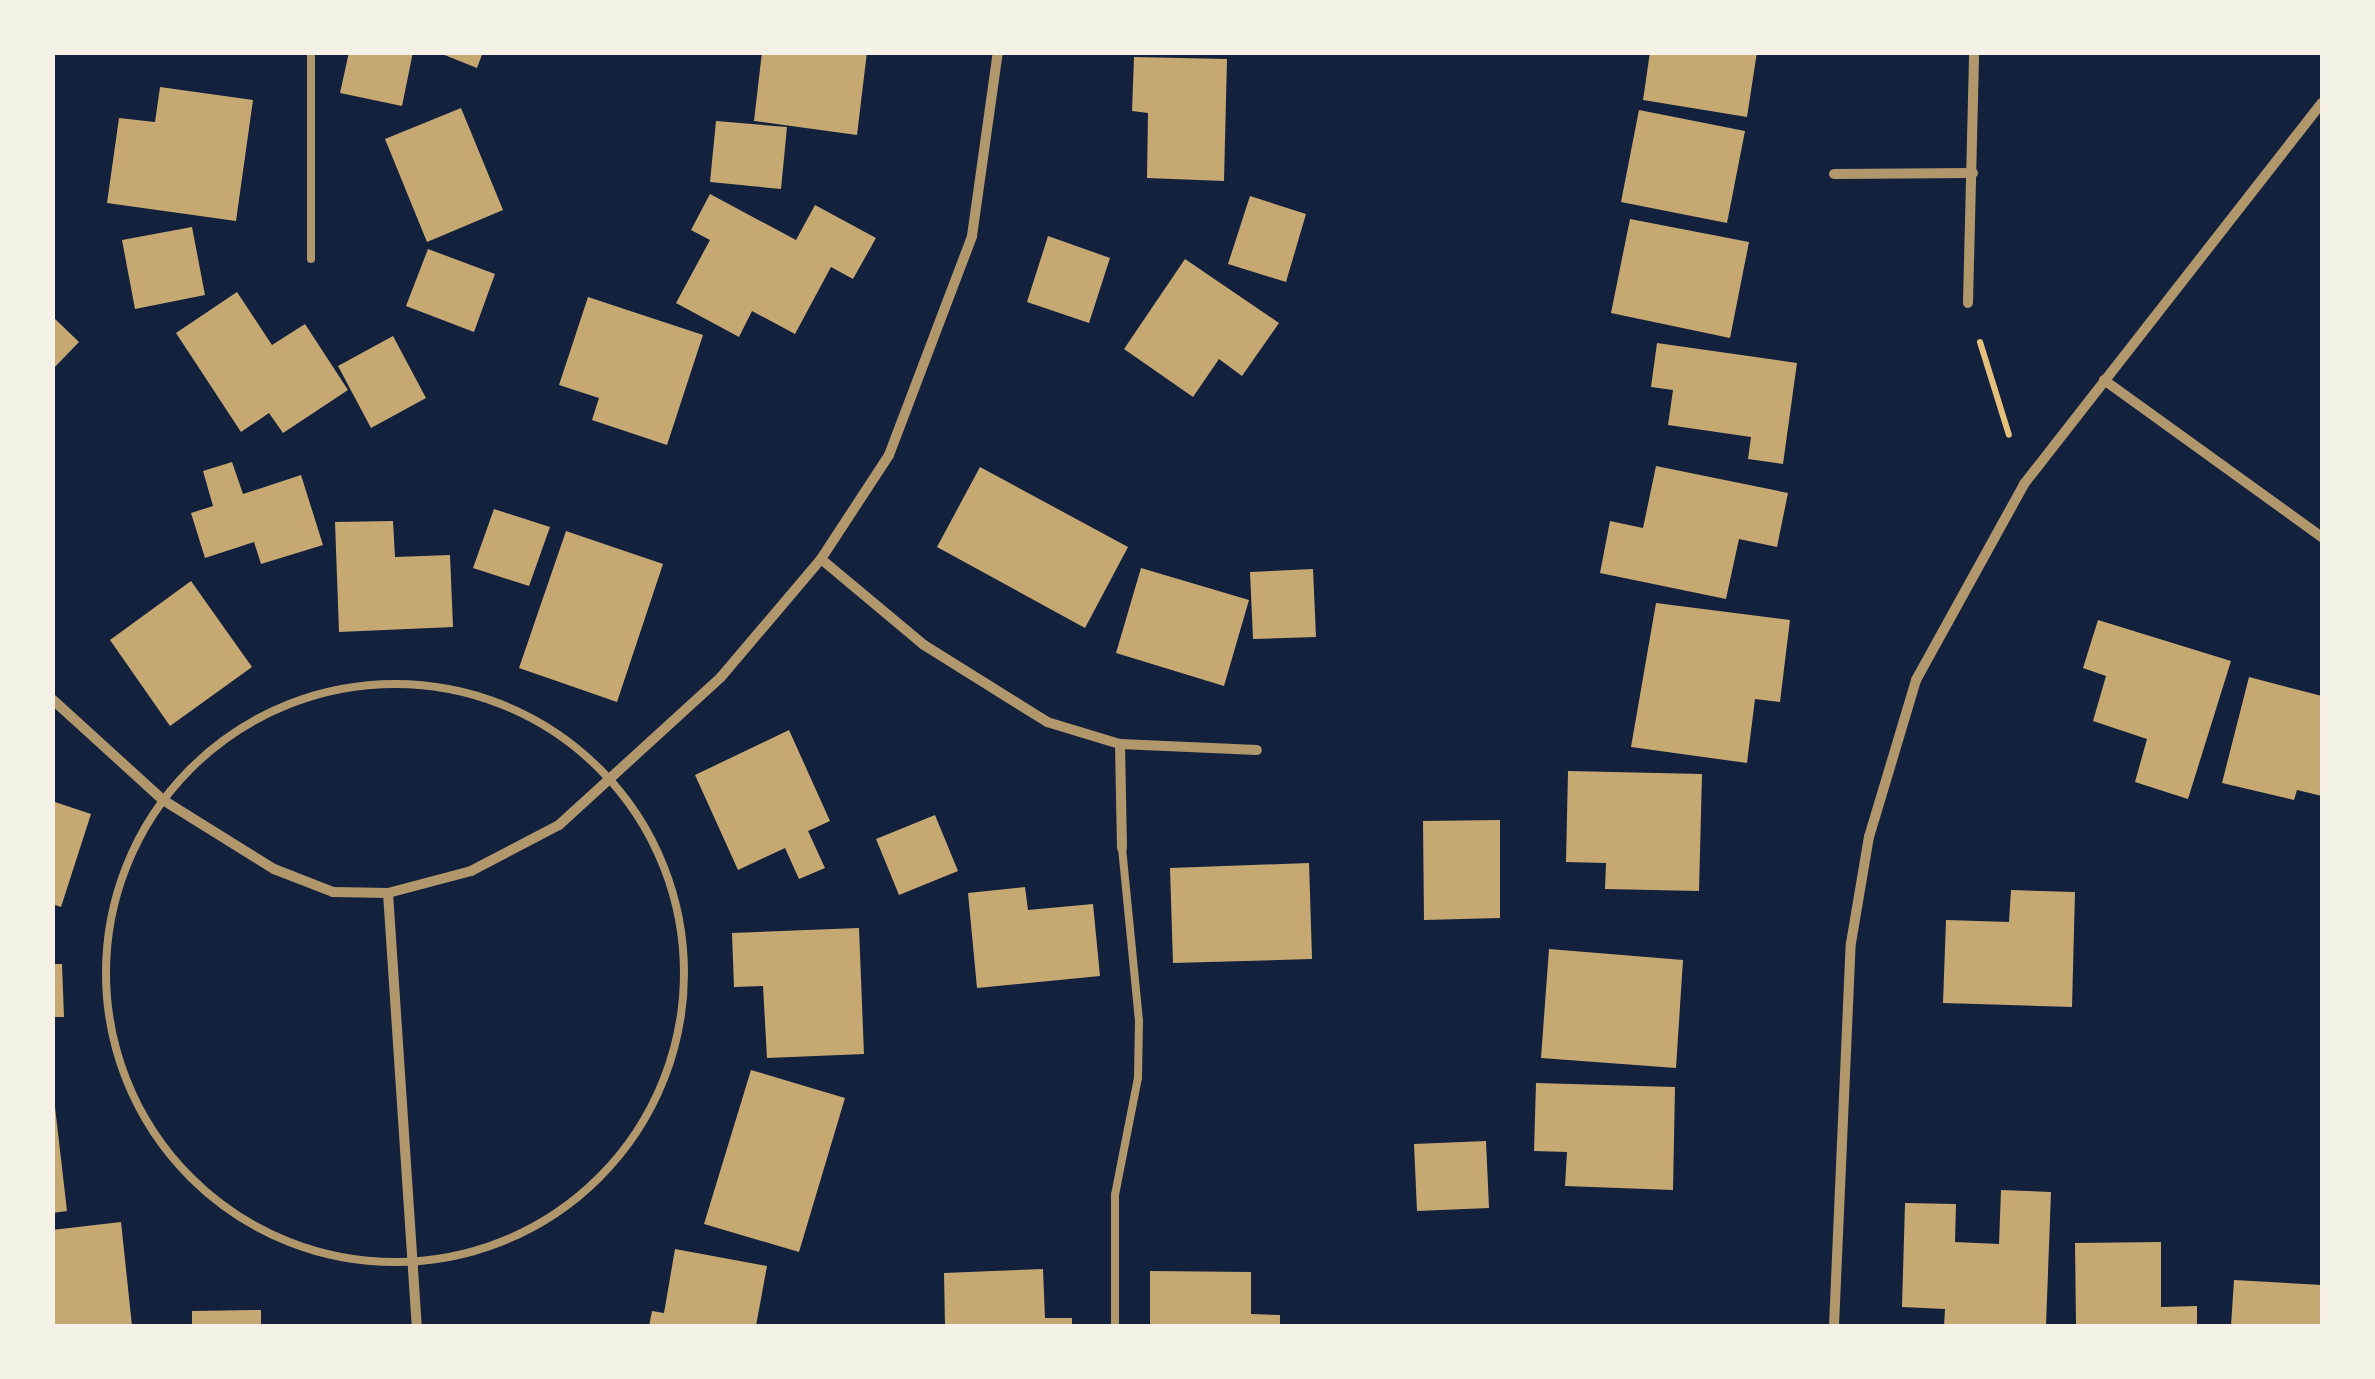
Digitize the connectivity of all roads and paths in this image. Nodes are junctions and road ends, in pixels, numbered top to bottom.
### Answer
1 (311, 52) edge
2 (998, 52) edge
3 (1974, 52) edge
4 (2322, 103) edge
5 (1973, 173) junction
6 (1834, 174) dead end
7 (310, 259) dead end
8 (1968, 304) joint
9 (2104, 380) junction
10 (2024, 484) junction
11 (2322, 537) edge
12 (821, 559) junction
13 (52, 699) edge
14 (1120, 744) junction
15 (1258, 750) dead end
16 (611, 780) junction
17 (164, 800) junction
18 (1122, 848) joint
19 (388, 893) junction
20 (406, 1264) junction
21 (417, 1326) edge
22 (1115, 1326) edge
23 (1834, 1326) edge

1 - 7 lane
2 - 12 street
3 - 5 street
4 - 9 street
5 - 6 street
5 - 8 street
8 - 10 path
9 - 10 street
9 - 11 street
10 - 23 street
12 - 14 street
12 - 16 street
13 - 17 street
14 - 15 street
14 - 18 street
16 - 17 lane
16 - 19 street
16 - 20 lane
17 - 19 street
17 - 20 lane
18 - 22 lane
19 - 20 street
20 - 21 street

